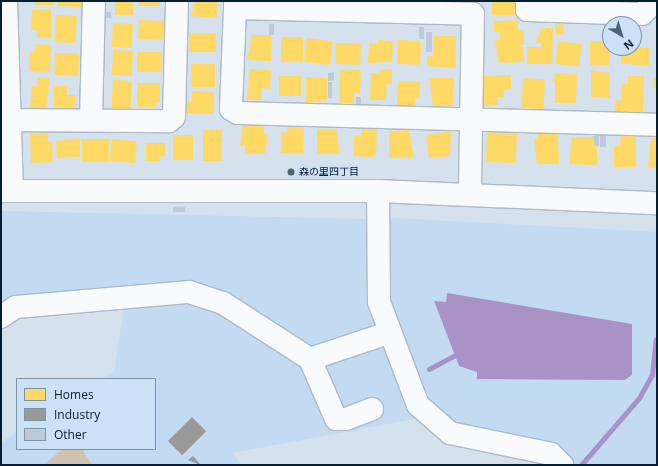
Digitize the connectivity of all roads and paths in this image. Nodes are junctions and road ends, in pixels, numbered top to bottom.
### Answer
1 (6, 1) edge
2 (94, 1) edge
3 (177, 1) edge
4 (528, 1) edge
5 (655, 1) edge
6 (235, 4) edge
7 (471, 119) junction
8 (7, 120) junction
9 (91, 120) junction
10 (657, 124) edge
11 (378, 190) junction
12 (6, 191) edge
13 (470, 194) junction
14 (657, 203) edge
15 (1, 317) edge
16 (388, 333) junction
17 (310, 359) junction
18 (372, 409) dead end
19 (562, 465) edge

1 - 8 street
2 - 9 street
3 - 9 street
4 - 5 street
6 - 7 street
6 - 7 street
7 - 10 street
7 - 13 street
8 - 9 street
8 - 12 street
11 - 12 street
11 - 13 street
11 - 16 street
13 - 14 street
15 - 17 street
16 - 17 street
16 - 19 street
17 - 18 street

